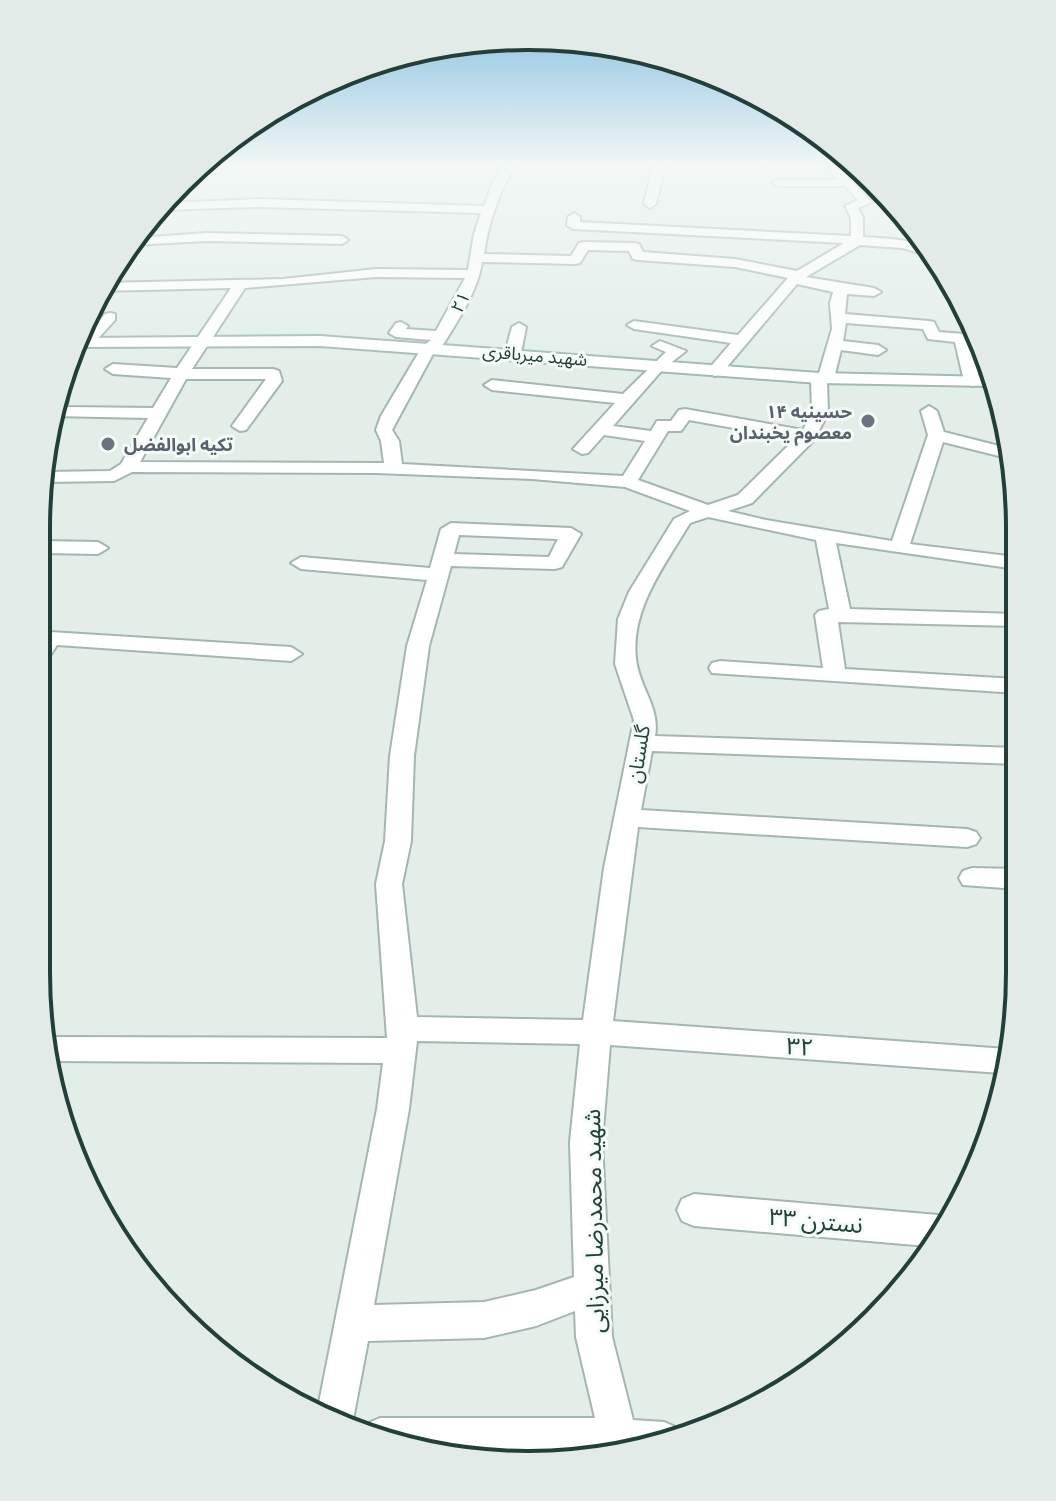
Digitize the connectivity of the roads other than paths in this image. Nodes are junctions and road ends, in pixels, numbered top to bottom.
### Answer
1 (480, 235) edge
2 (773, 235) edge
3 (857, 235) edge
4 (792, 236) joint
5 (342, 240) dead end
6 (146, 241) edge
7 (857, 241) junction
8 (910, 242) edge
9 (908, 245) junction
10 (918, 252) edge
11 (477, 258) junction
12 (474, 274) junction
13 (797, 278) junction
14 (240, 285) junction
15 (115, 287) edge
16 (841, 289) junction
17 (874, 292) dead end
18 (110, 317) dead end
19 (838, 318) junction
20 (634, 325) dead end
21 (401, 326) dead end
22 (519, 327) dead end
23 (91, 335) edge
24 (742, 340) junction
25 (968, 340) edge
26 (200, 341) junction
27 (87, 342) edge
28 (435, 343) junction
29 (836, 345) junction
30 (660, 346) dead end
31 (970, 346) edge
32 (878, 350) dead end
33 (513, 353) junction
34 (659, 365) junction
35 (113, 369) dead end
36 (715, 371) junction
37 (184, 374) junction
38 (822, 378) junction
39 (972, 381) junction
40 (983, 382) edge
41 (492, 385) dead end
42 (629, 400) junction
43 (929, 411) dead end
44 (64, 412) edge
45 (160, 413) junction
46 (240, 426) dead end
47 (600, 429) junction
48 (660, 431) junction
49 (937, 435) junction
50 (808, 436) junction
51 (582, 449) dead end
52 (1000, 451) edge
53 (128, 467) junction
54 (394, 469) junction
55 (53, 477) edge
56 (628, 482) junction
57 (711, 512) junction
58 (825, 536) junction
59 (50, 547) edge
60 (98, 548) dead end
61 (899, 548) junction
62 (1006, 562) edge
63 (301, 563) dead end
64 (841, 616) junction
65 (1006, 620) edge
66 (50, 638) edge
67 (291, 654) dead end
68 (720, 668) dead end
69 (835, 675) junction
70 (1006, 685) edge
71 (642, 743) junction
72 (1006, 756) edge
73 (627, 818) junction
74 (967, 838) dead end
75 (972, 878) dead end
76 (1006, 879) edge
77 (596, 1032) junction
78 (402, 1040) junction
79 (56, 1049) edge
80 (998, 1061) edge
81 (694, 1210) dead end
82 (930, 1230) edge
83 (592, 1288) junction
84 (353, 1324) junction
85 (336, 1411) edge
86 (425, 1440) edge
87 (620, 1442) edge
88 (596, 1446) edge

1 - 11 street, ۲۱
2 - 4 street
3 - 7 street
4 - 7 street
5 - 6 street
7 - 9 street
7 - 13 street
8 - 9 street
9 - 10 street
11 - 12 street, ۲۱
11 - 13 street
12 - 14 street
12 - 28 street, ۲۱
13 - 16 street
13 - 24 street
14 - 15 street
14 - 26 street
16 - 17 street
16 - 19 street
18 - 23 street
19 - 25 street
19 - 29 street
20 - 24 street
21 - 28 street
22 - 33 street
24 - 36 street
26 - 27 street, شهید میرباقری
26 - 28 street, شهید میرباقری
26 - 37 street
28 - 33 street, شهید میرباقری
28 - 54 street, ۲۱
29 - 32 street
29 - 38 street
30 - 34 street
31 - 39 street
33 - 34 street, شهید میرباقری
34 - 36 street, شهید میرباقری
34 - 42 street
35 - 37 street
36 - 38 street, شهید میرباقری
37 - 45 street
37 - 46 street
38 - 39 street, شهید میرباقری
38 - 50 street
39 - 40 street, شهید میرباقری
41 - 42 street
42 - 47 street
43 - 49 street
44 - 45 street
45 - 53 street
47 - 48 street
47 - 51 street
48 - 50 street
48 - 56 street
49 - 52 street
49 - 61 street
50 - 57 street, گلستان
53 - 54 street
53 - 55 street
54 - 56 street
56 - 57 street
57 - 58 street
57 - 71 street, گلستان
58 - 61 street
58 - 64 street
59 - 60 street
61 - 62 street
63 - 78 street
64 - 65 street
64 - 69 street
66 - 67 street
68 - 69 street
69 - 70 street
71 - 72 street
71 - 73 street, گلستان
73 - 74 street
73 - 77 street, گلستان
75 - 76 street
77 - 78 street, ۳۲
77 - 80 street, ۳۲
77 - 83 street, شهید محمدرضا میرزایی
78 - 79 street, ۳۲
78 - 84 street
81 - 82 street, نسترن ۳۳
83 - 84 street
83 - 87 street, شهید محمدرضا میرزایی
84 - 85 street
86 - 88 street

